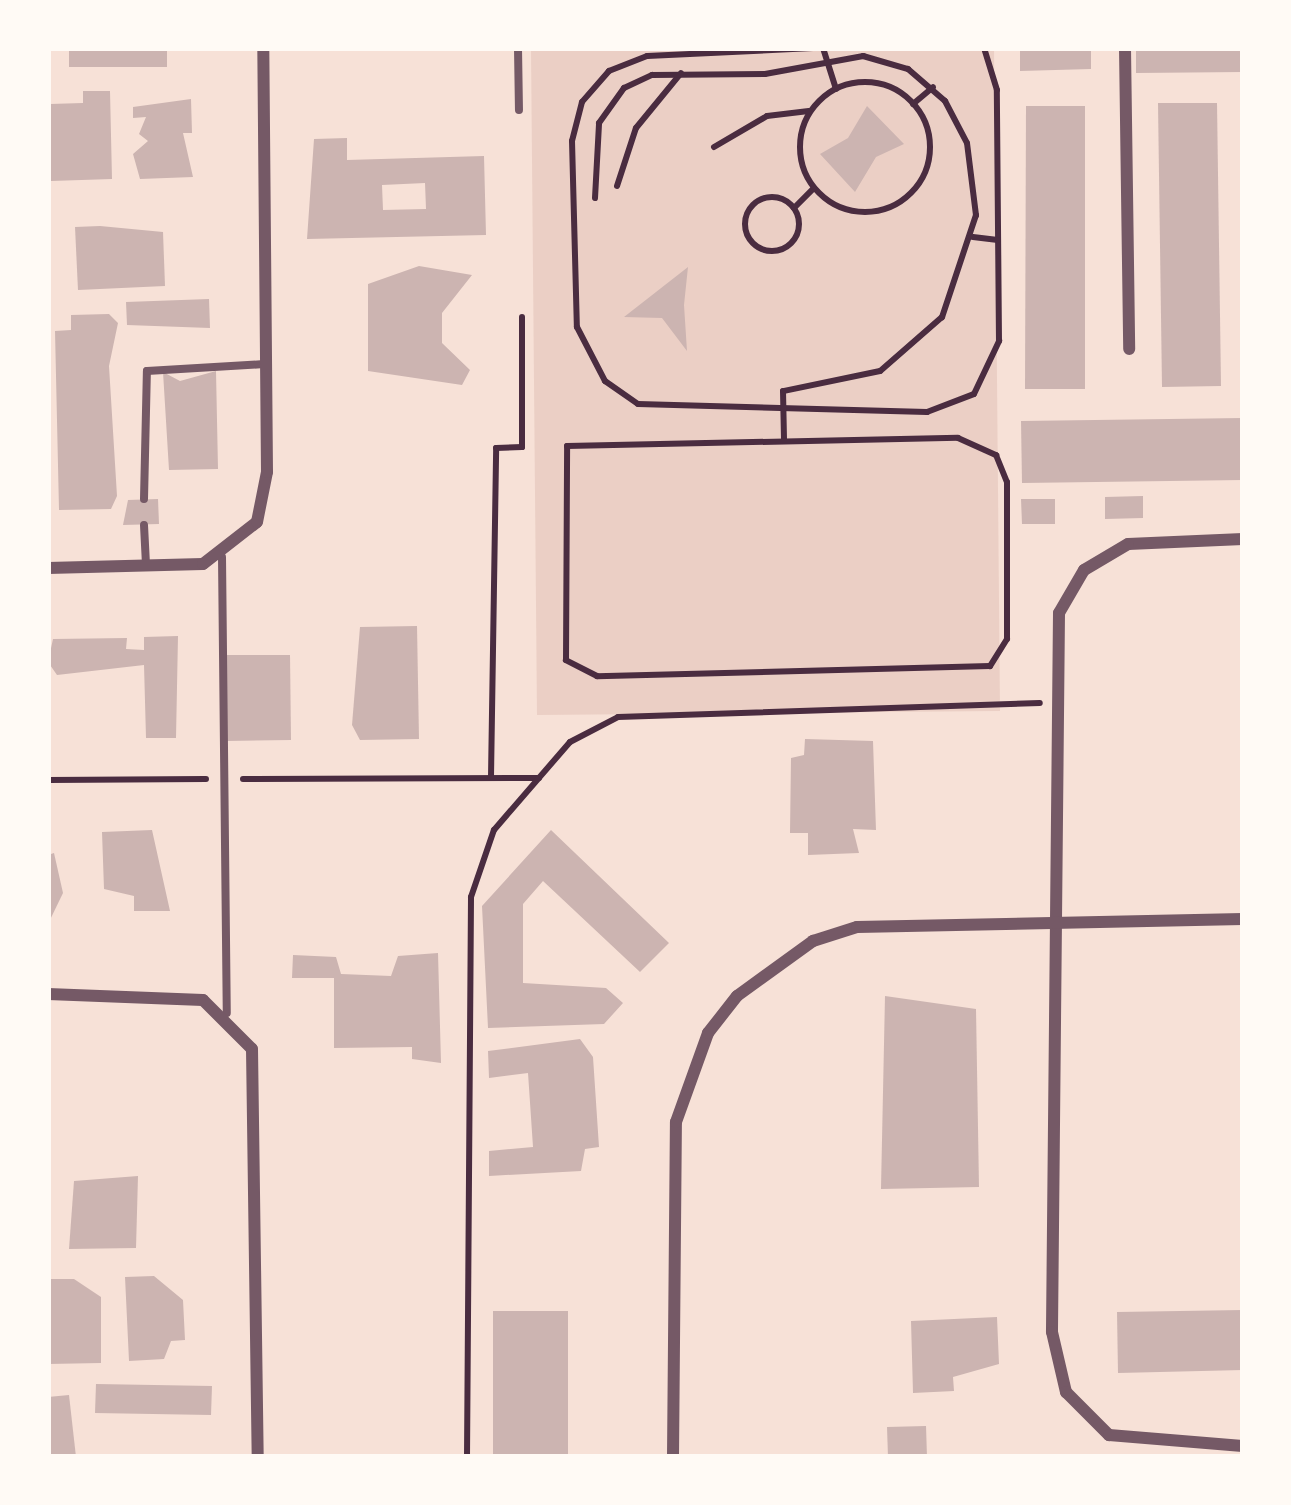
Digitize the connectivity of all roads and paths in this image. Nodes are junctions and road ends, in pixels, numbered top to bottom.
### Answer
1 (263, 48) edge
2 (518, 48) edge
3 (813, 48) edge
4 (823, 48) edge
5 (984, 48) edge
6 (1125, 48) edge
7 (824, 64) junction
8 (681, 73) junction
9 (933, 87) junction
10 (836, 88) junction
11 (914, 104) junction
12 (519, 110) dead end
13 (811, 110) junction
14 (714, 147) dead end
15 (617, 186) dead end
16 (814, 188) junction
17 (595, 198) dead end
18 (976, 202) junction
19 (997, 202) junction
20 (794, 208) junction
21 (974, 237) junction
22 (998, 240) junction
23 (522, 316) dead end
24 (1129, 349) dead end
25 (266, 364) junction
26 (784, 416) junction
27 (784, 439) junction
28 (144, 499) dead end
29 (144, 525) dead end
30 (1243, 539) edge
31 (222, 557) junction
32 (48, 568) edge
33 (146, 568) junction
34 (1056, 702) junction
35 (491, 778) junction
36 (539, 778) junction
37 (224, 779) junction
38 (48, 780) edge
39 (1243, 919) edge
40 (1056, 920) junction
41 (48, 994) edge
42 (227, 1013) junction
43 (1243, 1446) edge
44 (258, 1457) edge
45 (467, 1457) edge
46 (674, 1457) edge

1 - 25 street
2 - 12 lane
3 - 26 path
4 - 7 path
5 - 19 path
6 - 24 street
7 - 8 path
7 - 9 path
7 - 10 path
8 - 15 path
8 - 17 path
9 - 11 path
9 - 18 path
10 - 11 path
10 - 13 path
11 - 16 path
13 - 14 path
13 - 16 path
16 - 20 path
18 - 19 path
18 - 21 path
19 - 22 path
20 - 20 path
21 - 22 path
21 - 26 path
22 - 26 path
23 - 35 path
25 - 28 lane
25 - 31 street
26 - 27 path
27 - 27 path
29 - 33 lane
30 - 34 street
31 - 33 street
31 - 37 lane
32 - 33 street
34 - 36 path
34 - 40 street
35 - 36 path
35 - 37 path
36 - 45 path
37 - 38 path
37 - 42 lane
39 - 40 street
40 - 43 street
40 - 46 street
41 - 42 street
42 - 44 street

